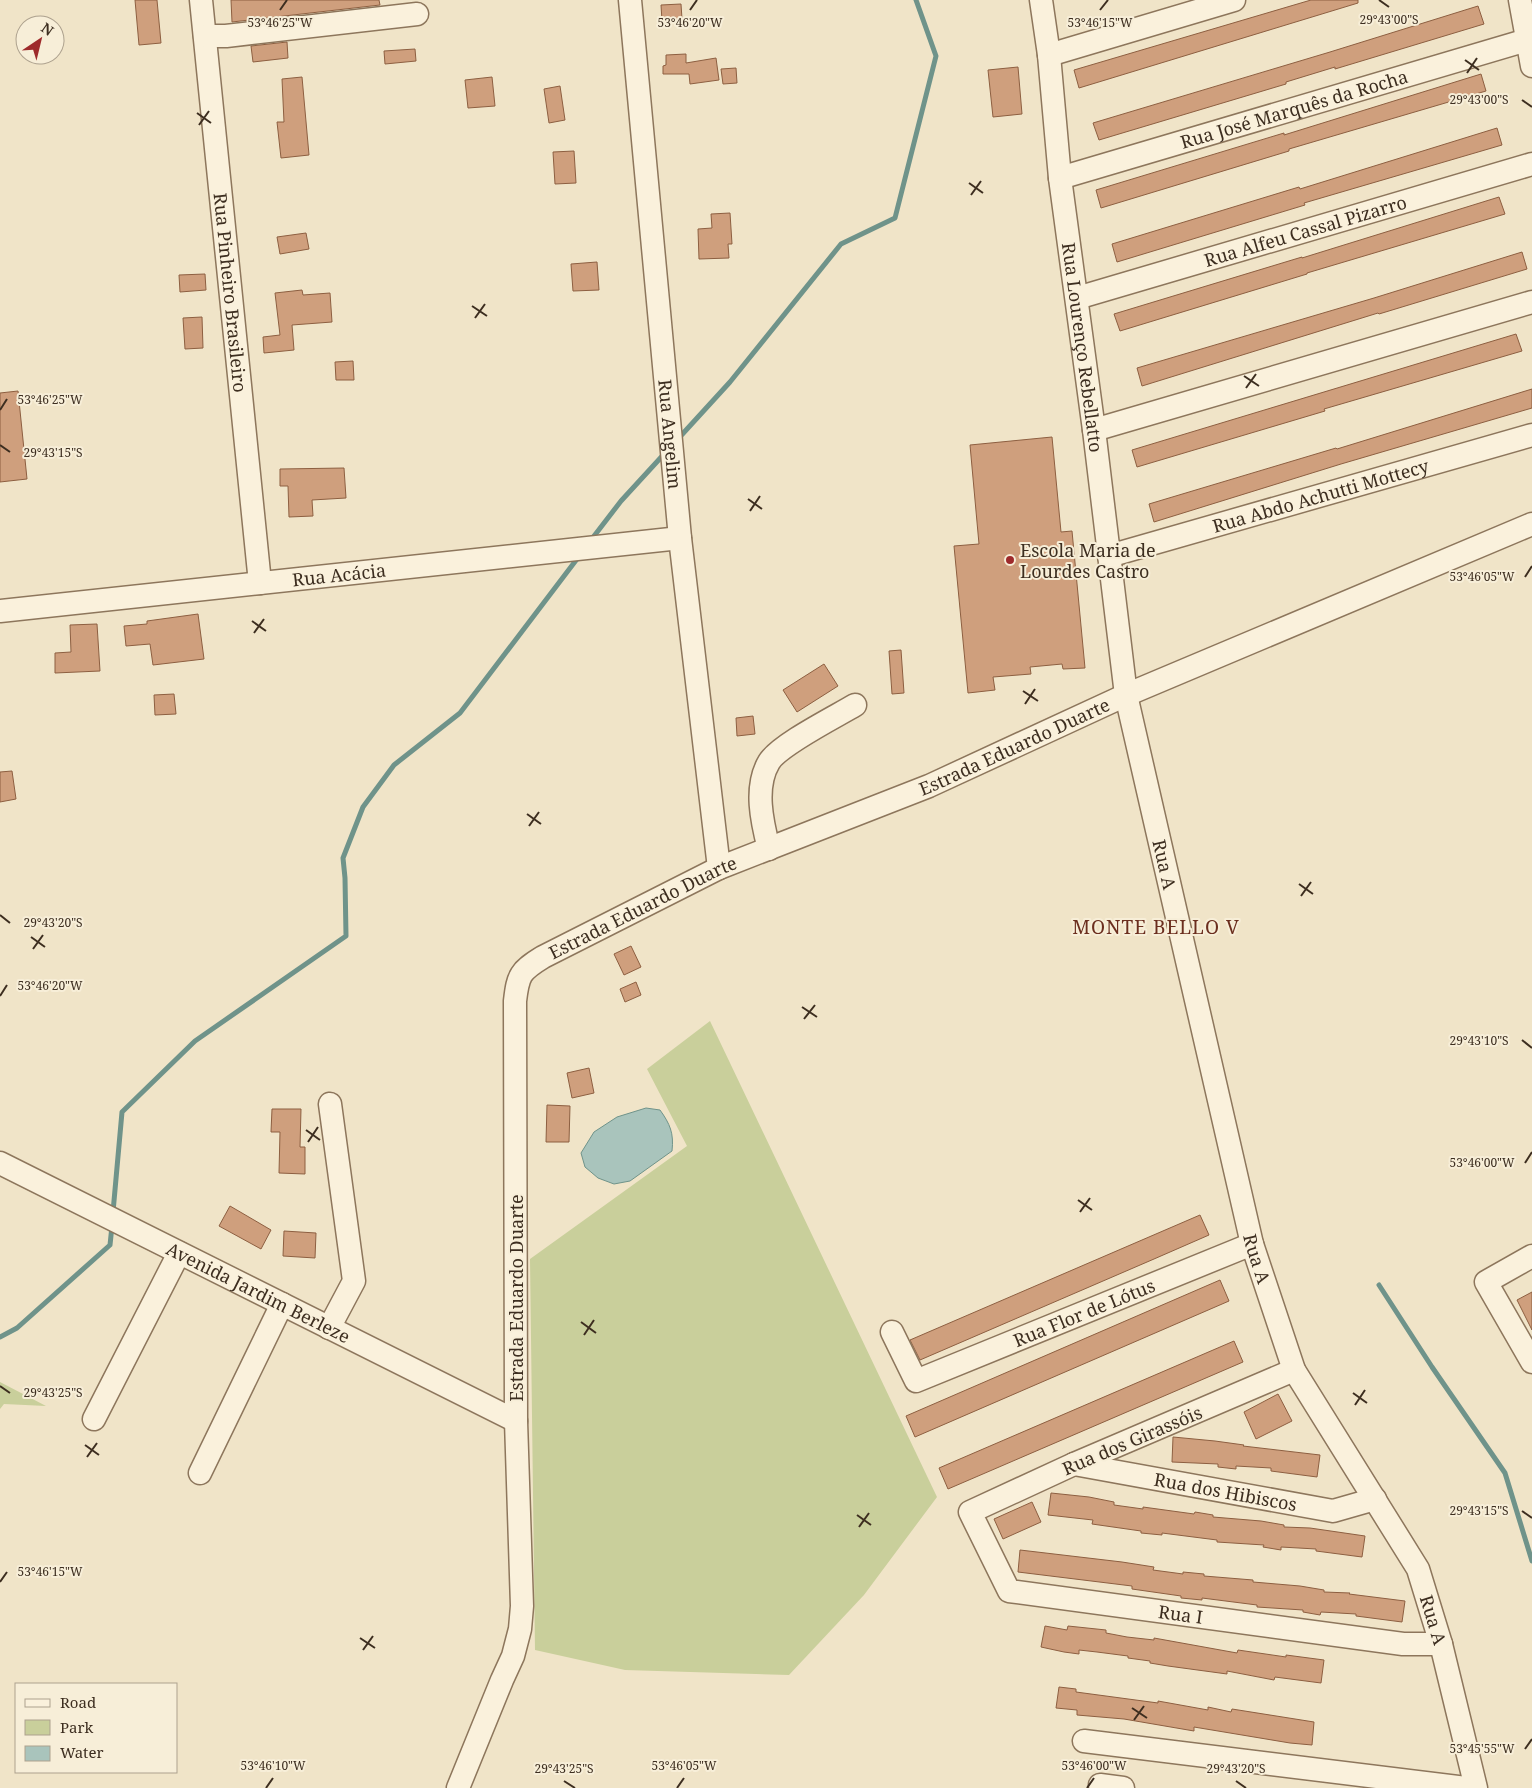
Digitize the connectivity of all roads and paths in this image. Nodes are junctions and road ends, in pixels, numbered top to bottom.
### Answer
1 (201, 0) edge
2 (630, 0) edge
3 (1041, 0) edge
4 (1234, 0) edge
5 (1520, 0) edge
6 (417, 14) dead end
7 (205, 36) junction
8 (1527, 40) junction
9 (1049, 55) junction
10 (1532, 66) edge
11 (1532, 164) edge
12 (1060, 178) junction
13 (1077, 298) junction
14 (1532, 302) edge
15 (1094, 430) junction
16 (1532, 435) edge
17 (1532, 524) edge
18 (680, 538) junction
19 (1108, 556) junction
20 (260, 583) junction
21 (0, 611) edge
22 (1126, 695) junction
23 (855, 705) dead end
24 (769, 848) junction
25 (719, 868) junction
26 (330, 1104) dead end
27 (0, 1163) edge
28 (1252, 1244) junction
29 (179, 1253) junction
30 (1532, 1256) edge
31 (282, 1304) junction
32 (329, 1328) junction
33 (892, 1332) dead end
34 (1532, 1362) edge
35 (1294, 1370) junction
36 (94, 1420) dead end
37 (516, 1421) junction
38 (1074, 1464) junction
39 (200, 1473) dead end
40 (1375, 1499) junction
41 (970, 1512) joint
42 (1441, 1644) junction
43 (1084, 1741) dead end
44 (1100, 1785) dead end
45 (458, 1788) edge
46 (1123, 1788) edge
47 (1466, 1788) edge
48 (1476, 1788) edge

1 - 7 street, Rua Pinheiro Brasileiro
2 - 18 street, Rua Angelim
3 - 9 street, Rua Lourenço Rebellatto
4 - 9 street
5 - 8 street
6 - 7 street
7 - 20 street, Rua Pinheiro Brasileiro
8 - 10 street
8 - 12 street, Rua José Marquês da Rocha
9 - 12 street, Rua Lourenço Rebellatto
11 - 13 street, Rua Alfeu Cassal Pizarro
12 - 13 street, Rua Lourenço Rebellatto
13 - 15 street, Rua Lourenço Rebellatto
14 - 15 street
15 - 19 street, Rua Lourenço Rebellatto
16 - 19 street, Rua Abdo Achutti Mottecy
17 - 22 street, Estrada Eduardo Duarte
18 - 20 street, Rua Acácia
18 - 25 street, Rua Angelim
19 - 22 street, Rua Lourenço Rebellatto
20 - 21 street, Rua Acácia
22 - 24 street, Estrada Eduardo Duarte
22 - 28 street, Rua A
23 - 24 street
24 - 25 street, Estrada Eduardo Duarte
25 - 37 street, Estrada Eduardo Duarte
26 - 32 street
27 - 29 street, Avenida Jardim Berleze
28 - 33 street, Rua Flor de Lótus
28 - 35 street, Rua A
29 - 31 street, Avenida Jardim Berleze
29 - 36 street
30 - 34 street
31 - 32 street, Avenida Jardim Berleze
31 - 39 street
32 - 37 street, Avenida Jardim Berleze
35 - 38 street, Rua dos Girassóis
35 - 40 street, Rua A
37 - 45 street, Estrada Eduardo Duarte
38 - 40 street, Rua dos Hibiscos
38 - 41 street, Rua dos Girassóis
40 - 42 street, Rua A
41 - 42 street, Rua I
42 - 48 street, Rua A
43 - 47 street
44 - 46 street

